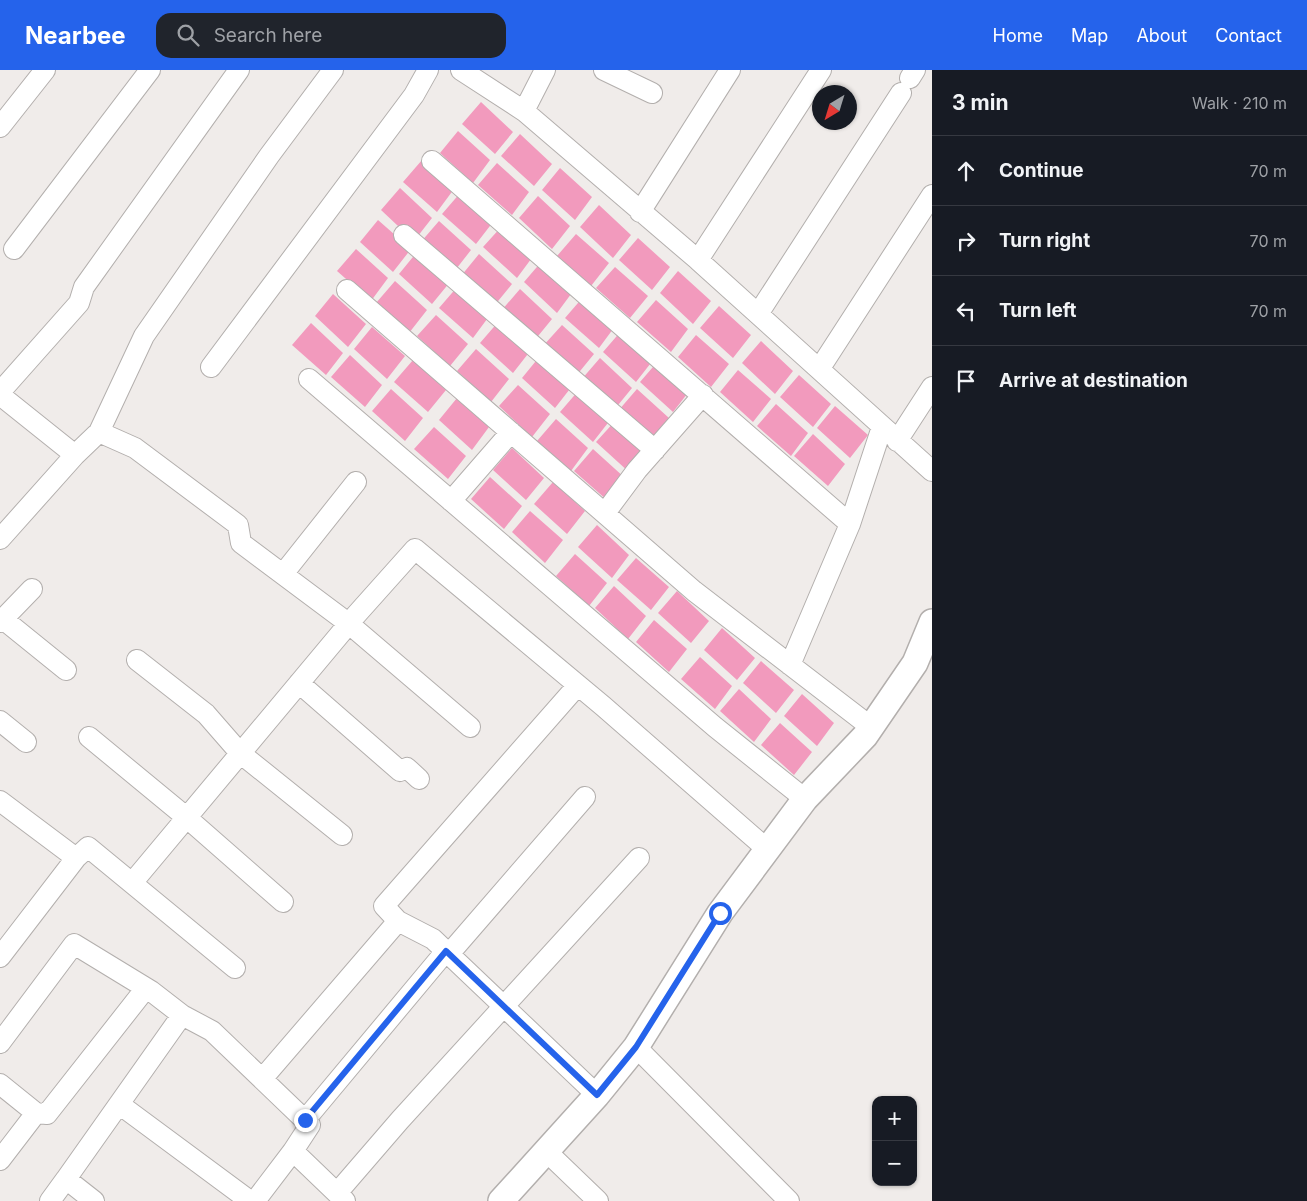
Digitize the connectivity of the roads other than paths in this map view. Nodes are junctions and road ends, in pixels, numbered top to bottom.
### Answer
1 (45, 70) edge
2 (150, 70) edge
3 (240, 70) edge
4 (333, 70) edge
5 (428, 70) edge
6 (545, 70) edge
7 (604, 70) edge
8 (730, 70) edge
9 (821, 70) edge
10 (474, 73) edge
11 (909, 80) edge
12 (652, 94) dead end
13 (524, 111) junction
14 (0, 128) edge
15 (432, 161) dead end
16 (932, 195) edge
17 (640, 212) junction
18 (404, 235) dead end
19 (14, 249) dead end
20 (698, 260) junction
21 (347, 290) dead end
22 (758, 314) junction
23 (211, 367) dead end
24 (820, 368) junction
25 (309, 379) dead end
26 (932, 387) edge
27 (0, 394) edge
28 (703, 395) junction
29 (882, 427) junction
30 (98, 432) junction
31 (511, 432) junction
32 (896, 441) junction
33 (656, 450) junction
34 (75, 455) junction
35 (932, 471) edge
36 (356, 482) dead end
37 (451, 501) junction
38 (605, 513) junction
39 (7, 519) edge
40 (850, 524) junction
41 (0, 539) edge
42 (283, 574) junction
43 (32, 589) dead end
44 (1, 620) edge
45 (932, 622) edge
46 (348, 623) junction
47 (137, 660) dead end
48 (790, 665) junction
49 (66, 670) dead end
50 (299, 683) junction
51 (578, 685) junction
52 (0, 721) edge
53 (470, 727) dead end
54 (871, 727) junction
55 (89, 737) dead end
56 (26, 742) dead end
57 (240, 753) junction
58 (419, 778) dead end
59 (585, 797) dead end
60 (805, 798) junction
61 (0, 800) edge
62 (186, 817) junction
63 (342, 835) dead end
64 (768, 850) junction
65 (76, 858) junction
66 (639, 858) dead end
67 (132, 883) junction
68 (283, 902) dead end
69 (398, 921) junction
70 (448, 953) junction
71 (0, 957) edge
72 (235, 968) dead end
73 (146, 988) junction
74 (504, 1007) junction
75 (182, 1015) junction
76 (0, 1043) edge
77 (636, 1047) junction
78 (262, 1080) junction
79 (0, 1084) edge
80 (597, 1095) junction
81 (119, 1104) junction
82 (36, 1113) junction
83 (305, 1120) junction
84 (293, 1151) junction
85 (546, 1151) junction
86 (0, 1160) edge
87 (66, 1179) junction
88 (341, 1197) edge
89 (257, 1200) edge
90 (50, 1201) edge
91 (94, 1201) edge
92 (501, 1201) edge
93 (598, 1201) edge
94 (790, 1201) edge

1 - 14 street
2 - 19 street
3 - 27 street
4 - 30 street
5 - 23 street
6 - 13 street
7 - 12 street
8 - 17 street
9 - 20 street
10 - 13 street
11 - 22 street
13 - 17 street
15 - 28 street
16 - 24 street
17 - 20 street
18 - 33 street
20 - 22 street
21 - 31 street
22 - 24 street
24 - 29 street
25 - 37 street
26 - 32 street
27 - 34 street
28 - 33 street
28 - 40 street
29 - 32 street
29 - 40 street
30 - 34 street
30 - 42 street
31 - 37 street
31 - 38 street
32 - 35 street
33 - 38 street
34 - 39 street
36 - 42 street
37 - 60 street
38 - 48 street
39 - 41 street
40 - 48 street
42 - 46 street
43 - 44 street
44 - 49 street
45 - 54 street
46 - 50 street
46 - 51 street
46 - 53 street
47 - 57 street
48 - 54 street
50 - 57 street
50 - 58 street
51 - 64 street
51 - 69 street
52 - 56 street
54 - 60 street
55 - 62 street
57 - 62 street
57 - 63 street
59 - 70 street
60 - 64 street
61 - 65 street
62 - 67 street
62 - 68 street
64 - 77 street
65 - 67 street
65 - 71 street
66 - 74 street
67 - 72 street
69 - 70 street
69 - 78 street
70 - 74 street
70 - 83 street
73 - 75 street
73 - 76 street
73 - 82 street
74 - 80 street
74 - 88 street
75 - 78 street
75 - 81 street
77 - 80 street
77 - 94 street
78 - 83 street
79 - 82 street
80 - 85 street
81 - 87 street
81 - 89 street
82 - 86 street
83 - 84 street
84 - 88 street
84 - 89 street
85 - 92 street
85 - 93 street
87 - 90 street
87 - 91 street

